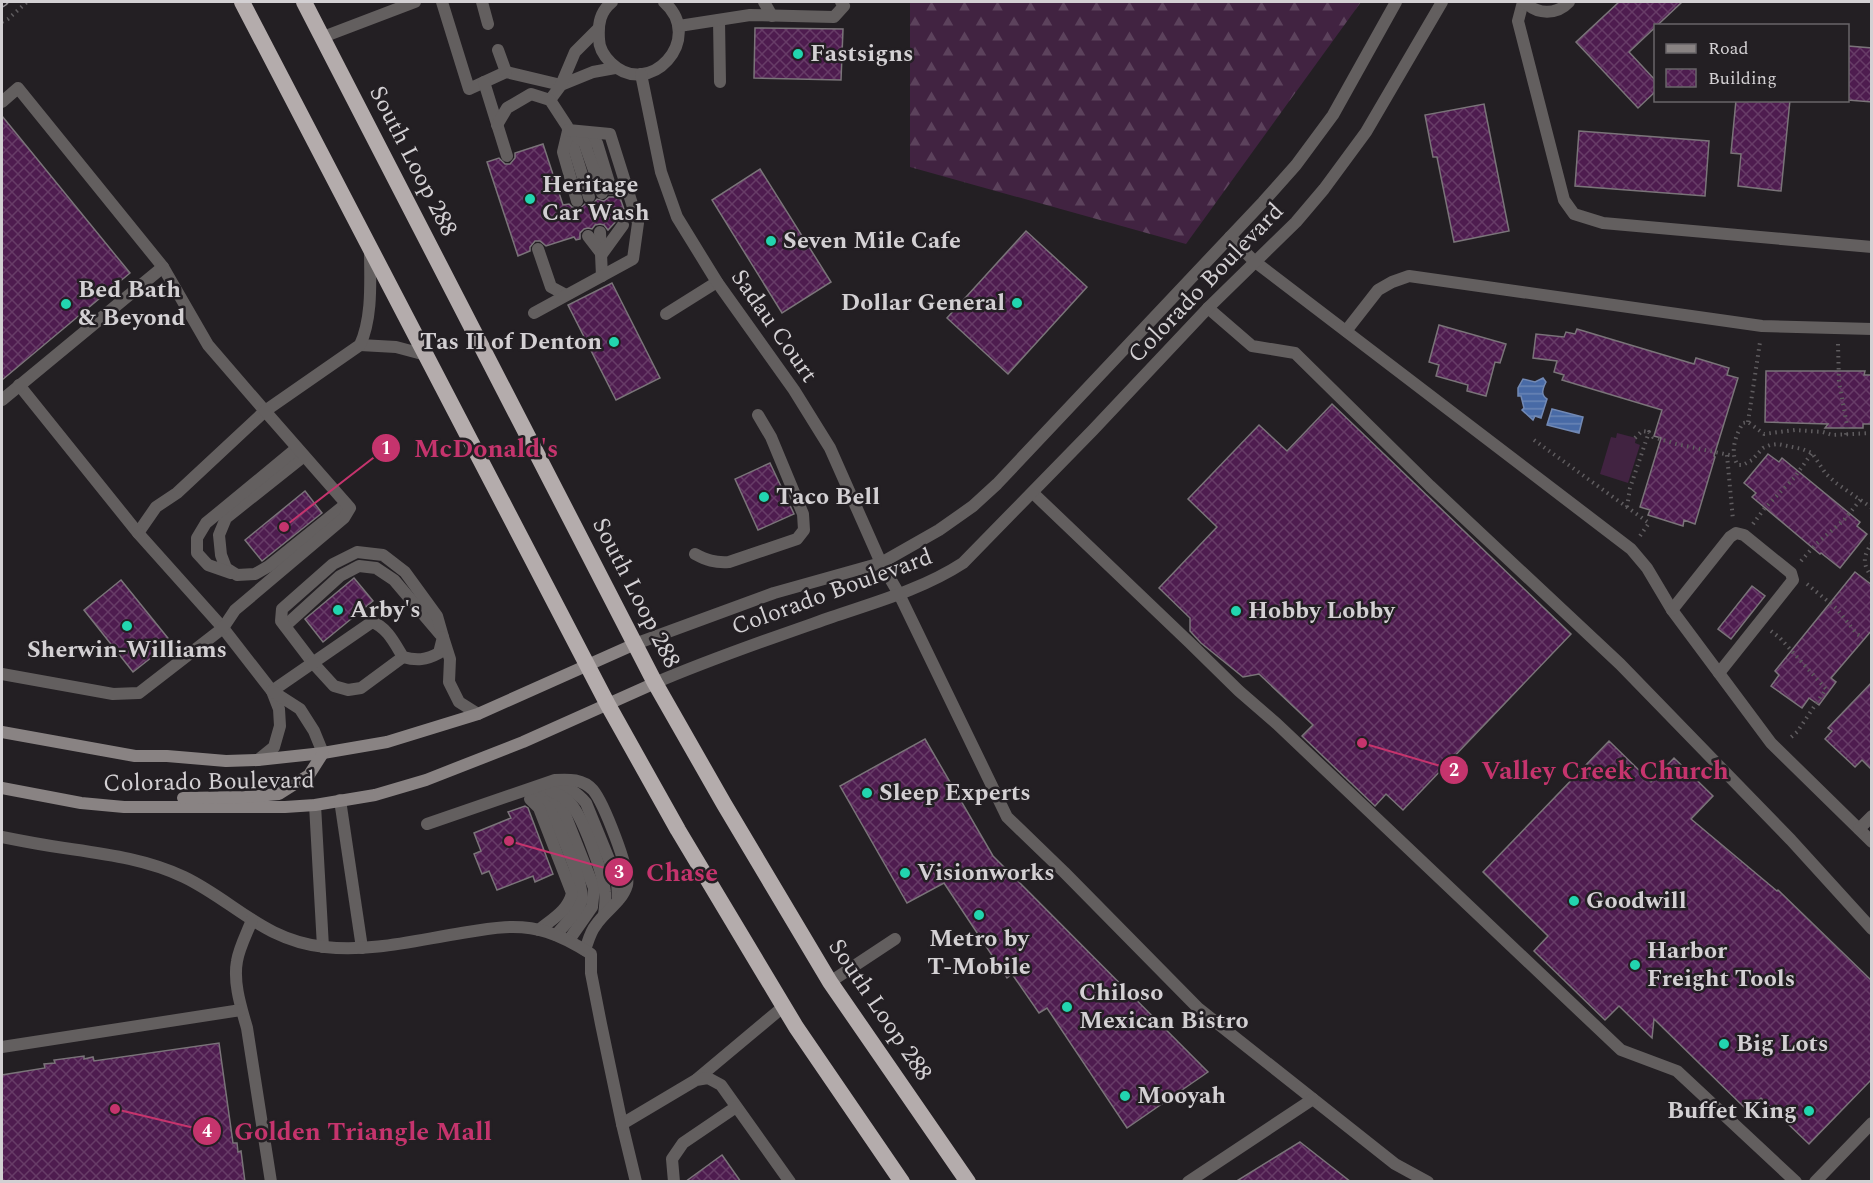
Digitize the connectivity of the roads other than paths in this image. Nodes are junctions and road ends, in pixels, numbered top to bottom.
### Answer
1 (242, 2) edge
2 (304, 2) edge
3 (415, 2) edge
4 (442, 2) edge
5 (482, 2) edge
6 (612, 2) edge
7 (664, 2) edge
8 (764, 2) edge
9 (841, 2) edge
10 (1396, 2) edge
11 (1442, 2) edge
12 (1524, 2) edge
13 (1569, 2) edge
14 (772, 16) junction
15 (719, 20) junction
16 (489, 24) dead end
17 (679, 26) junction
18 (598, 29) junction
19 (323, 37) junction
20 (498, 50) dead end
21 (615, 68) junction
22 (506, 72) junction
23 (641, 74) junction
24 (484, 82) junction
25 (720, 82) dead end
26 (561, 85) junction
27 (550, 100) junction
28 (2, 102) edge
29 (497, 125) junction
30 (568, 130) junction
31 (507, 156) dead end
32 (607, 191) dead end
33 (590, 197) dead end
34 (577, 201) dead end
35 (619, 226) dead end
36 (594, 234) dead end
37 (1230, 237) junction
38 (1872, 247) edge
39 (370, 248) junction
40 (538, 249) dead end
41 (602, 254) junction
42 (1254, 261) junction
43 (163, 267) junction
44 (602, 276) junction
45 (717, 282) junction
46 (567, 295) junction
47 (1208, 308) junction
48 (534, 313) dead end
49 (666, 314) dead end
50 (1872, 329) edge
51 (1346, 331) junction
52 (360, 345) junction
53 (426, 356) junction
54 (19, 386) junction
55 (2, 400) edge
56 (265, 411) junction
57 (758, 415) dead end
58 (300, 452) junction
59 (1033, 493) junction
60 (345, 504) junction
61 (138, 532) junction
62 (695, 554) dead end
63 (881, 563) junction
64 (237, 575) junction
65 (899, 594) junction
66 (1672, 610) junction
67 (224, 628) junction
68 (443, 637) junction
69 (635, 644) junction
70 (403, 657) junction
71 (313, 663) junction
72 (587, 664) junction
73 (1719, 673) junction
74 (2, 674) edge
75 (655, 683) junction
76 (273, 691) junction
77 (608, 705) junction
78 (478, 714) junction
79 (2, 732) edge
80 (323, 753) junction
81 (258, 760) junction
82 (2, 788) edge
83 (530, 790) junction
84 (340, 800) junction
85 (315, 805) junction
86 (124, 807) junction
87 (1872, 816) edge
88 (427, 824) dead end
89 (1858, 830) junction
90 (2, 837) edge
91 (1872, 842) edge
92 (604, 915) junction
93 (252, 920) junction
94 (1872, 929) edge
95 (539, 930) junction
96 (556, 935) junction
97 (895, 939) dead end
98 (569, 940) junction
99 (323, 947) junction
100 (362, 948) junction
101 (585, 950) junction
102 (830, 982) junction
103 (783, 1006) junction
104 (241, 1010) junction
105 (2, 1047) edge
106 (696, 1080) junction
107 (1313, 1099) junction
108 (736, 1107) junction
109 (1872, 1123) edge
110 (622, 1124) junction
111 (270, 1182) edge
112 (636, 1182) edge
113 (674, 1182) edge
114 (790, 1182) edge
115 (902, 1182) edge
116 (968, 1182) edge
117 (1188, 1182) edge
118 (1428, 1182) edge
119 (1796, 1182) edge
120 (1815, 1182) edge

1 - 39 highway
2 - 19 highway, South Loop 288
3 - 19 street
4 - 24 street
5 - 16 street
6 - 18 street
7 - 17 street
8 - 14 street
9 - 14 street
10 - 37 street, Colorado Boulevard
11 - 42 street, Colorado Boulevard
12 - 13 street
12 - 38 street
14 - 15 street
15 - 17 street
15 - 25 street
17 - 23 street
18 - 21 street
18 - 26 street
19 - 69 highway, South Loop 288
20 - 22 street
21 - 23 street
21 - 26 street
22 - 24 street
22 - 26 street
23 - 45 street, Sadau Court
24 - 29 street
26 - 27 street
27 - 29 street
27 - 30 street
28 - 43 street
29 - 31 street
30 - 32 street
30 - 33 street
30 - 34 street
30 - 44 street
35 - 41 street
36 - 41 street
37 - 42 street
37 - 63 street, Colorado Boulevard
39 - 52 street
39 - 53 highway
40 - 46 street
41 - 44 street
42 - 47 street, Colorado Boulevard
42 - 51 street
43 - 54 street
43 - 56 street
44 - 46 street
45 - 49 street
45 - 63 street, Sadau Court
46 - 48 street
47 - 59 street, Colorado Boulevard
47 - 94 street
50 - 51 street
51 - 66 street
52 - 53 street
52 - 56 street
53 - 72 highway
54 - 55 street
54 - 61 street
56 - 58 street
56 - 61 street
57 - 62 street
58 - 60 street
58 - 64 street
58 - 64 street
59 - 65 street, Colorado Boulevard
59 - 119 street
60 - 64 street
60 - 67 street
61 - 67 street
63 - 65 street, Sadau Court
63 - 69 street, Colorado Boulevard
65 - 75 street, Colorado Boulevard
65 - 107 street, Sadau Court
66 - 73 street
66 - 73 street
67 - 74 street
67 - 76 street
68 - 70 street
68 - 71 street
68 - 78 street
69 - 72 main road, Colorado Boulevard
69 - 75 highway, South Loop 288
70 - 71 street
70 - 71 street
71 - 76 street
72 - 77 highway
72 - 78 main road, Colorado Boulevard
73 - 89 street
75 - 77 main road, Colorado Boulevard
75 - 102 highway, South Loop 288
76 - 80 street
76 - 81 street
77 - 84 main road, Colorado Boulevard
77 - 103 highway
78 - 80 main road, Colorado Boulevard
79 - 81 main road, Colorado Boulevard
80 - 81 main road, Colorado Boulevard
80 - 86 main road
82 - 86 main road, Colorado Boulevard
83 - 88 street
83 - 92 street
83 - 92 street
83 - 95 street
83 - 96 street
83 - 98 street
84 - 85 main road, Colorado Boulevard
84 - 100 street
85 - 86 main road, Colorado Boulevard
85 - 99 street
87 - 89 street
89 - 91 street
90 - 93 street
92 - 101 street
93 - 99 street
93 - 104 street
95 - 96 street
95 - 100 street
96 - 98 street
97 - 102 street
98 - 101 street
99 - 100 street
101 - 110 street
102 - 116 highway, South Loop 288
103 - 106 street
103 - 115 highway
104 - 105 street
104 - 111 street
106 - 108 street
106 - 110 street
107 - 117 street
107 - 118 street, Sadau Court
108 - 113 street
108 - 114 street
109 - 120 street
110 - 112 street

